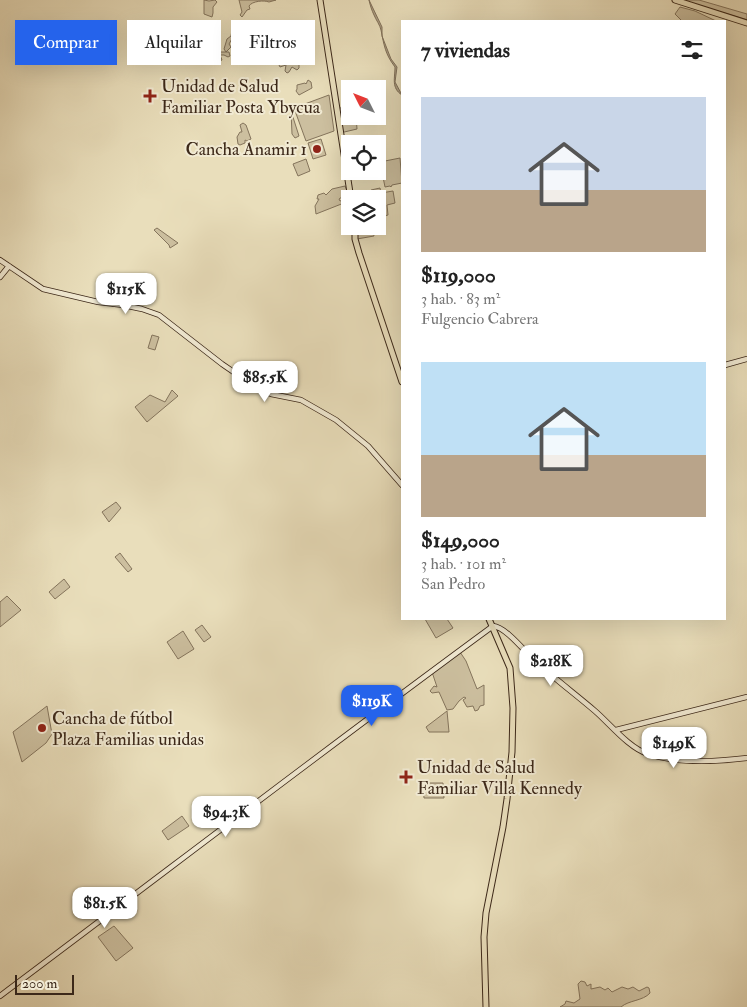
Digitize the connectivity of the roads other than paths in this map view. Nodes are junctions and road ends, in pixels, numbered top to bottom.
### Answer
1 (320, 0) edge
2 (675, 0) edge
3 (747, 23) edge
4 (350, 190) edge
5 (355, 235) edge
6 (0, 260) edge
7 (9, 266) junction
8 (0, 277) edge
9 (747, 359) edge
10 (726, 365) edge
11 (401, 379) edge
12 (401, 485) edge
13 (490, 620) edge
14 (493, 626) junction
15 (747, 697) edge
16 (616, 730) junction
17 (747, 758) edge
18 (0, 996) edge
19 (486, 1007) edge

1 - 4 main road
2 - 3 main road
5 - 11 main road
6 - 7 main road
7 - 8 main road
7 - 12 main road
9 - 10 main road
13 - 14 main road
14 - 16 main road
14 - 18 main road
14 - 19 main road
15 - 16 main road
16 - 17 main road

